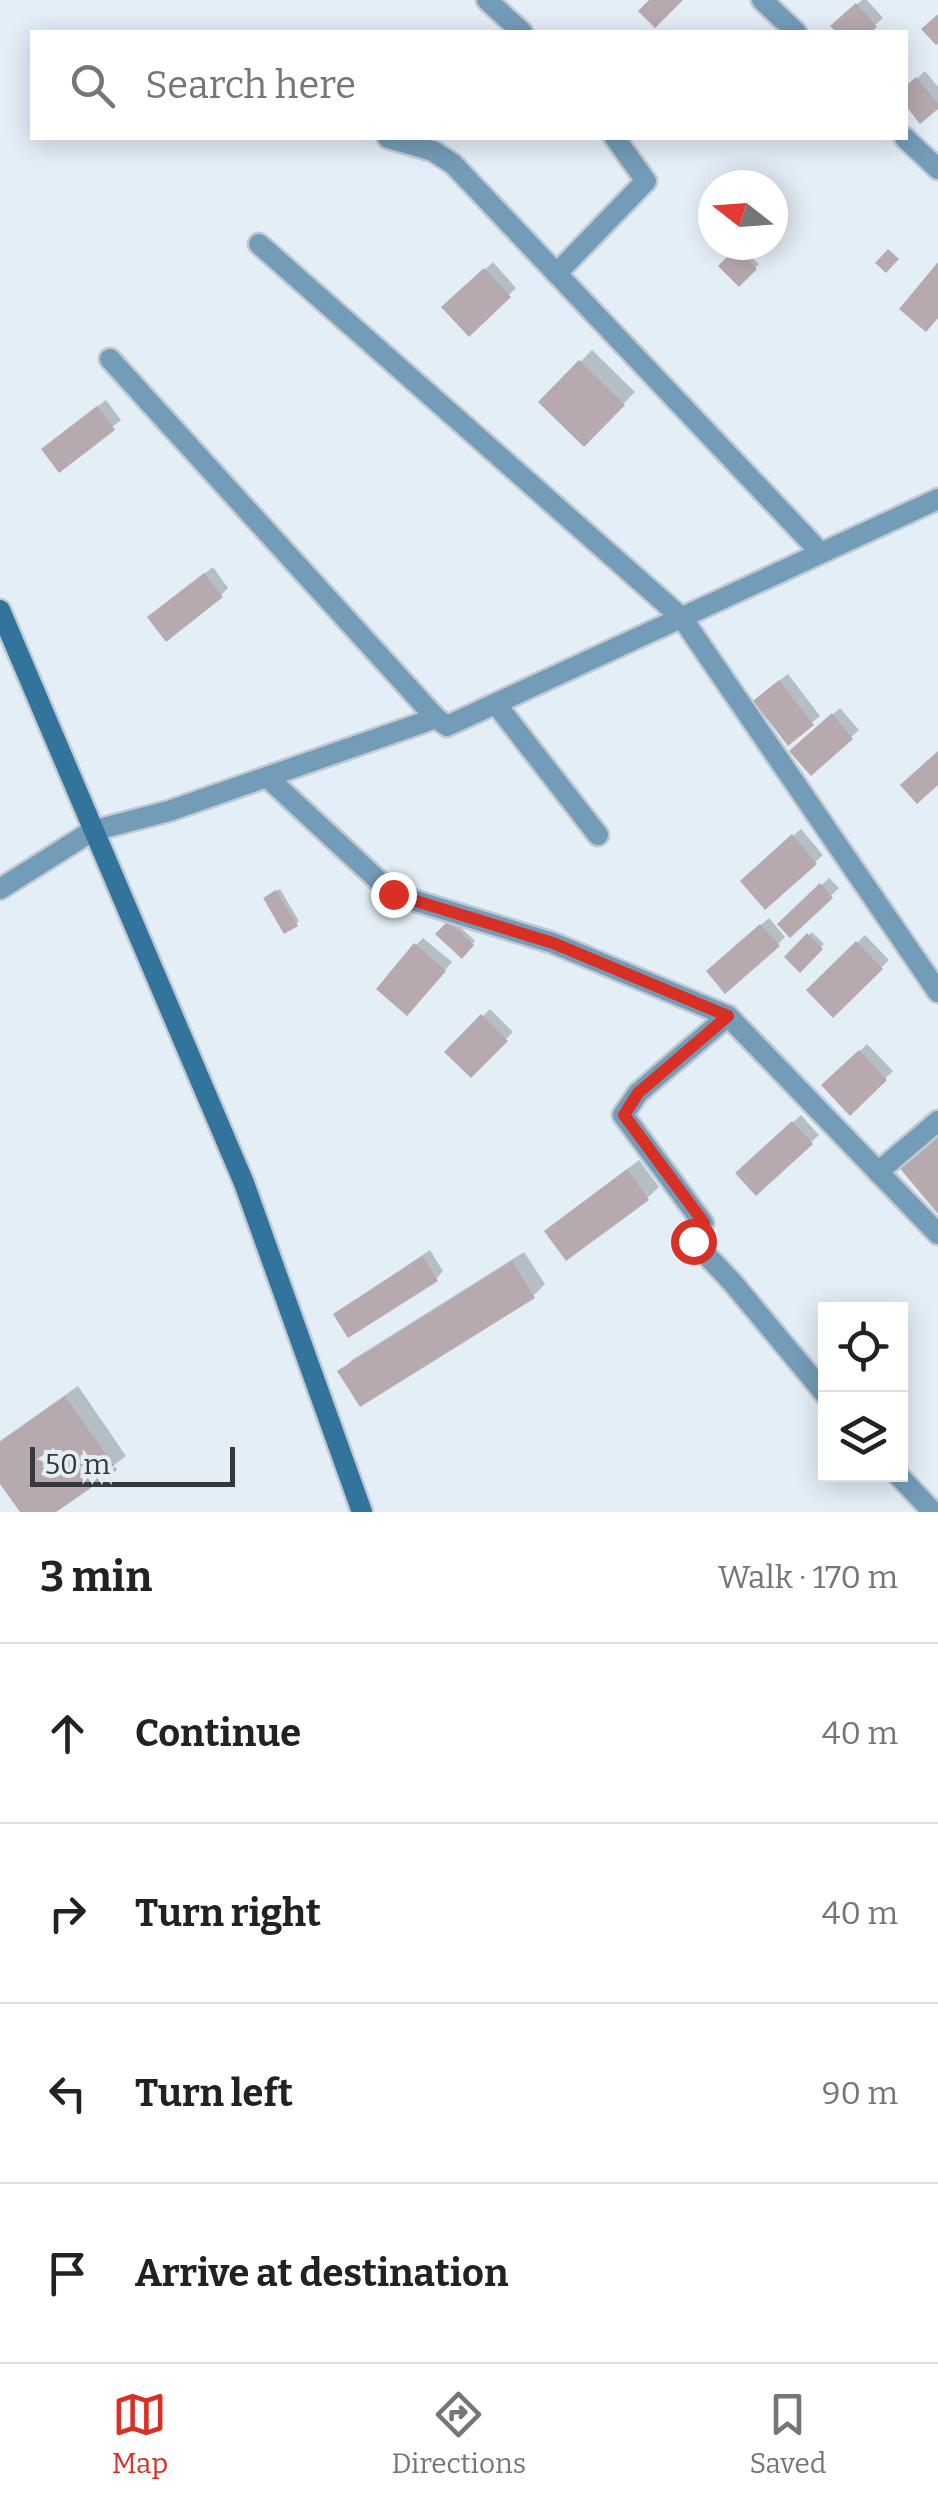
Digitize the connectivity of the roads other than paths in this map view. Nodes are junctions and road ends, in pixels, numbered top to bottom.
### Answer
1 (486, 0) edge
2 (762, 0) edge
3 (520, 30) edge
4 (794, 30) edge
5 (396, 140) edge
6 (616, 140) edge
7 (907, 140) edge
8 (938, 169) edge
9 (259, 244) dead end
10 (557, 273) junction
11 (110, 359) dead end
12 (938, 499) edge
13 (820, 553) junction
14 (0, 610) edge
15 (682, 618) junction
16 (496, 704) junction
17 (436, 718) junction
18 (267, 777) junction
19 (92, 830) junction
20 (598, 835) dead end
21 (0, 888) edge
22 (938, 992) edge
23 (728, 1016) junction
24 (938, 1121) edge
25 (878, 1172) junction
26 (938, 1234) edge
27 (824, 1392) edge
28 (905, 1482) edge
29 (362, 1512) edge
30 (933, 1512) edge

1 - 3 street
2 - 4 street
5 - 10 street
6 - 10 street
7 - 8 street
9 - 15 street
10 - 13 street
11 - 17 street
12 - 13 street
13 - 15 street
14 - 19 street
15 - 16 street
15 - 22 street
16 - 17 street
16 - 20 street
17 - 18 street
18 - 19 street
18 - 23 street
19 - 21 street
19 - 29 street
23 - 25 street
23 - 27 street
24 - 25 street
25 - 26 street
28 - 30 street

